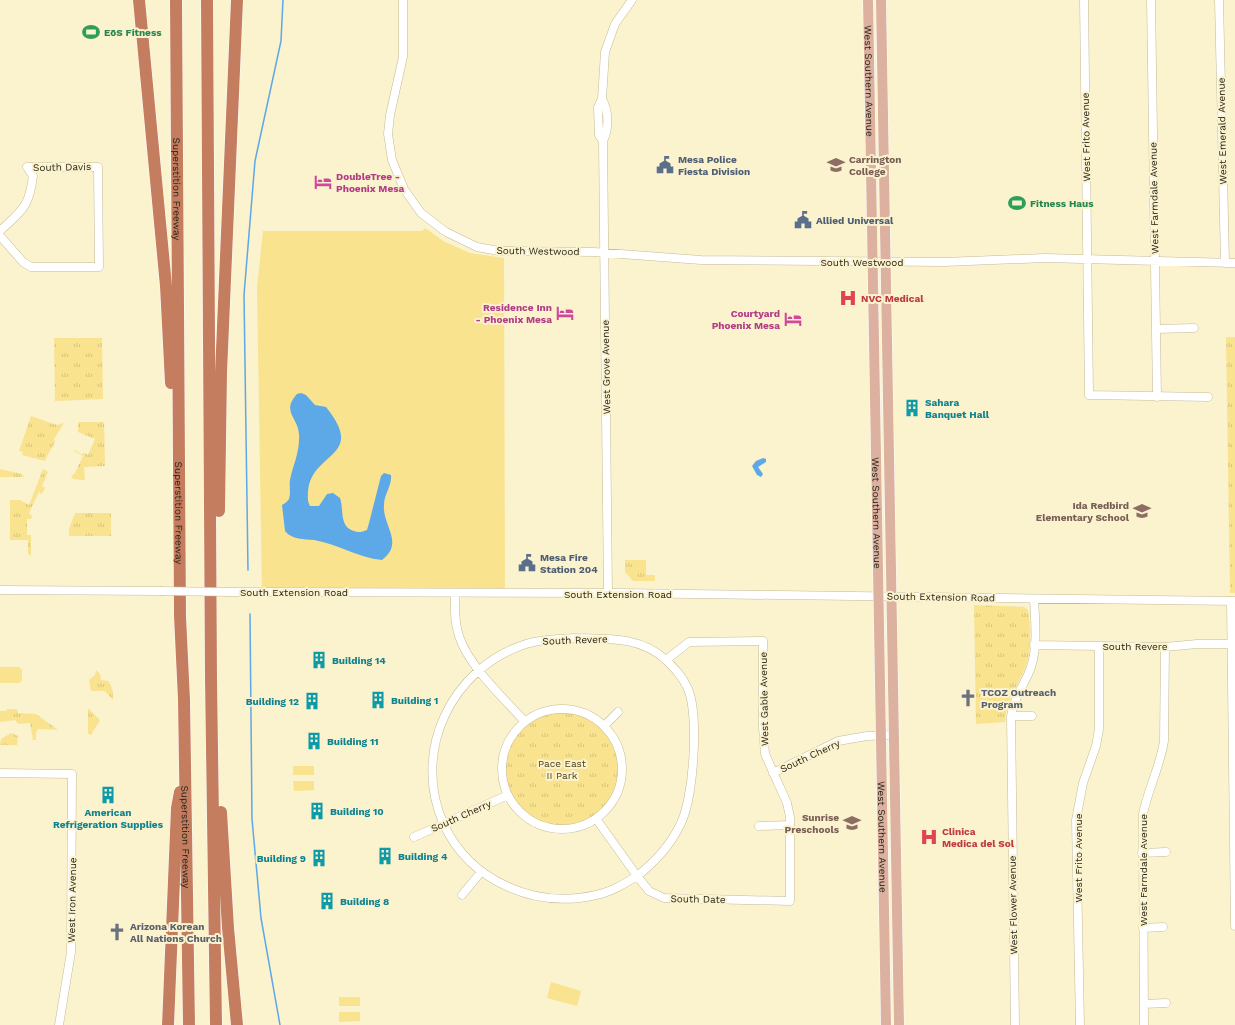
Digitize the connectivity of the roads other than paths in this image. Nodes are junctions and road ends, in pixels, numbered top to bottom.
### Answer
1 (140, 0) edge
2 (176, 0) edge
3 (207, 0) edge
4 (236, 0) edge
5 (404, 0) edge
6 (632, 0) edge
7 (868, 0) edge
8 (881, 0) edge
9 (1084, 0) edge
10 (1151, 0) edge
11 (1219, 0) edge
12 (868, 23) junction
13 (884, 86) junction
14 (870, 92) junction
15 (885, 155) junction
16 (872, 192) junction
17 (0, 231) edge
18 (0, 236) edge
19 (605, 253) junction
20 (1088, 260) junction
21 (1155, 261) junction
22 (874, 262) junction
23 (887, 262) junction
24 (1225, 263) junction
25 (1235, 263) edge
26 (1194, 328) dead end
27 (1156, 329) junction
28 (888, 338) junction
29 (889, 391) junction
30 (876, 392) junction
31 (1157, 397) junction
32 (1208, 397) dead end
33 (877, 477) junction
34 (891, 530) junction
35 (0, 590) edge
36 (455, 593) junction
37 (608, 593) junction
38 (879, 596) junction
39 (892, 596) junction
40 (1034, 598) junction
41 (1233, 601) edge
42 (180, 616) junction
43 (212, 616) junction
44 (1233, 644) edge
45 (1034, 645) junction
46 (1099, 646) junction
47 (1165, 647) junction
48 (666, 660) junction
49 (478, 669) junction
50 (211, 679) junction
51 (1234, 708) edge
52 (618, 712) dead end
53 (1011, 716) junction
54 (1032, 716) dead end
55 (525, 722) junction
56 (604, 726) junction
57 (882, 735) junction
58 (894, 735) junction
59 (185, 772) junction
60 (0, 773) edge
61 (773, 773) junction
62 (508, 795) junction
63 (597, 820) junction
64 (443, 823) junction
65 (790, 825) junction
66 (760, 826) dead end
67 (414, 837) dead end
68 (1166, 852) dead end
69 (1142, 853) junction
70 (481, 872) junction
71 (637, 876) junction
72 (462, 895) dead end
73 (790, 900) joint
74 (1235, 926) edge
75 (1163, 927) dead end
76 (1143, 928) junction
77 (1166, 1003) dead end
78 (1144, 1004) junction
79 (59, 1025) edge
80 (168, 1025) edge
81 (189, 1025) edge
82 (216, 1025) edge
83 (237, 1025) edge
84 (886, 1025) edge
85 (899, 1025) edge
86 (1015, 1025) edge
87 (1080, 1025) edge
88 (1144, 1025) edge

1 - 42 highway
2 - 42 highway, Superstition Freeway
3 - 43 highway
4 - 43 highway
5 - 19 street, South Westwood
6 - 19 street, West Grove Avenue
7 - 12 main road, West Southern Avenue
8 - 13 main road, West Southern Avenue
9 - 20 street, West Frito Avenue
10 - 21 street, West Farmdale Avenue
11 - 24 street, West Emerald Avenue
12 - 13 main road
12 - 14 main road, West Southern Avenue
13 - 15 main road, West Southern Avenue
14 - 15 main road
14 - 16 main road, West Southern Avenue
15 - 23 main road, West Southern Avenue
16 - 22 main road, West Southern Avenue
16 - 23 main road
17 - 18 street, South Davis
19 - 22 street, South Westwood
19 - 37 street, West Grove Avenue
20 - 21 street, South Westwood
20 - 23 street, South Westwood
20 - 31 street, West Frito Avenue
21 - 24 street, South Westwood
21 - 27 street, West Farmdale Avenue
22 - 23 street, South Westwood
22 - 28 main road
22 - 30 main road, West Southern Avenue
23 - 28 main road, West Southern Avenue
24 - 25 street, South Westwood
26 - 27 street
27 - 31 street, West Farmdale Avenue
28 - 29 main road, West Southern Avenue
29 - 30 main road
29 - 34 main road, West Southern Avenue
30 - 33 main road, West Southern Avenue
31 - 32 street
33 - 34 main road
33 - 38 main road, West Southern Avenue
34 - 39 main road, West Southern Avenue
35 - 36 street, South Extension Road, bridge
36 - 37 street, South Extension Road
36 - 49 street
37 - 38 street, South Extension Road
38 - 39 street, South Extension Road
38 - 57 main road, West Southern Avenue
39 - 40 street, South Extension Road
39 - 58 main road, West Southern Avenue
40 - 41 street, South Extension Road
40 - 45 street, West Flower Avenue
41 - 44 street
42 - 59 highway, Superstition Freeway
43 - 50 highway
44 - 47 street, South Revere
44 - 51 street
45 - 46 street, South Revere
45 - 53 street, West Flower Avenue
46 - 47 street, South Revere
46 - 87 street, West Frito Avenue
47 - 69 street, West Farmdale Avenue
48 - 49 street, South Revere
48 - 61 street, West Gable Avenue
48 - 71 street, South Revere
49 - 55 street
49 - 64 street, South Revere
50 - 82 highway
50 - 83 highway
51 - 74 street
52 - 56 street
53 - 54 street
53 - 86 street, West Flower Avenue
55 - 56 street
55 - 62 street
56 - 63 street
57 - 58 street, South Cherry
57 - 61 street, South Cherry
57 - 84 main road, West Southern Avenue
58 - 85 main road, West Southern Avenue
59 - 80 highway
59 - 81 highway, Superstition Freeway
60 - 79 street, West Iron Avenue
61 - 65 street, West Gable Avenue
62 - 63 street
62 - 64 street, South Cherry
63 - 71 street, South Date
64 - 67 street, South Cherry
64 - 70 street
65 - 66 street
65 - 73 street, West Gable Avenue
68 - 69 street
69 - 76 street, West Farmdale Avenue
70 - 71 street
70 - 72 street
71 - 73 street, South Date
75 - 76 street
76 - 78 street, West Farmdale Avenue
77 - 78 street
78 - 88 street, West Farmdale Avenue

